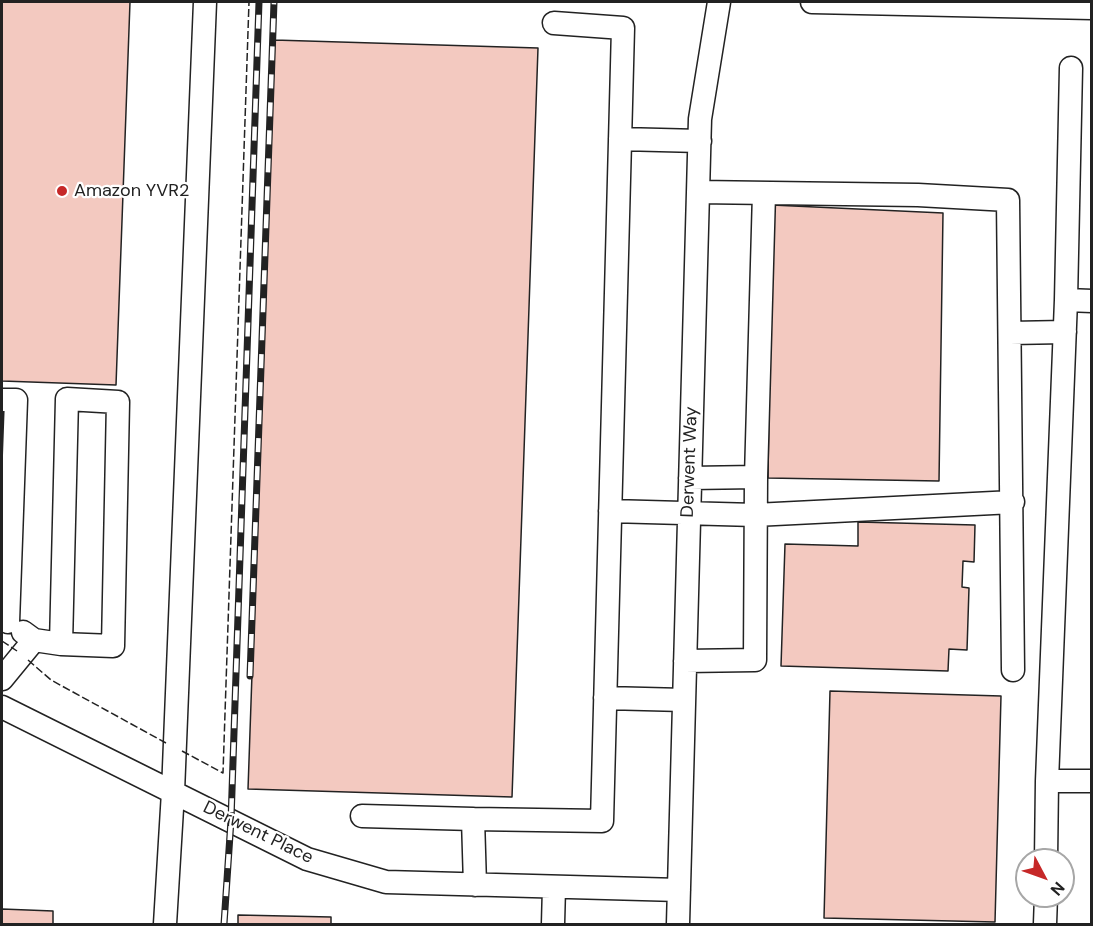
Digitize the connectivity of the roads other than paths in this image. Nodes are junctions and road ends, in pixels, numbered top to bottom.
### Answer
1 (205, 2) edge
2 (719, 2) edge
3 (812, 2) edge
4 (917, 3) edge
5 (1092, 8) edge
6 (554, 23) dead end
7 (1071, 68) dead end
8 (620, 139) junction
9 (700, 141) junction
10 (698, 192) junction
11 (764, 193) junction
12 (1066, 300) junction
13 (1092, 301) edge
14 (1065, 332) junction
15 (1010, 333) junction
16 (2, 400) edge
17 (756, 477) junction
18 (690, 478) junction
19 (1013, 502) junction
20 (610, 511) junction
21 (689, 513) junction
22 (755, 515) junction
23 (5, 620) edge
24 (34, 640) junction
25 (61, 644) junction
26 (685, 660) junction
27 (1013, 670) dead end
28 (2, 679) edge
29 (605, 698) junction
30 (684, 700) junction
31 (2, 707) edge
32 (1047, 781) junction
33 (1092, 781) edge
34 (173, 792) junction
35 (362, 816) dead end
36 (473, 819) junction
37 (1046, 848) edge
38 (475, 885) junction
39 (554, 886) junction
40 (679, 890) junction
41 (1046, 908) edge
42 (165, 924) edge
43 (553, 924) edge
44 (678, 924) edge
45 (1045, 924) edge

1 - 34 street
2 - 9 street, Derwent Way
3 - 4 street
4 - 5 street
6 - 8 street
7 - 12 street
8 - 9 street
8 - 20 street
9 - 10 street, Derwent Way
10 - 11 street
10 - 18 street, Derwent Way
11 - 15 street
11 - 17 street
12 - 13 street
12 - 14 street
14 - 15 street
14 - 32 street
15 - 19 street
16 - 23 street
17 - 18 street
17 - 22 street
18 - 21 street, Derwent Way
19 - 22 street
19 - 27 street
20 - 21 street
20 - 29 street
21 - 22 street
21 - 26 street, Derwent Way
22 - 26 street
23 - 24 street
24 - 25 street
24 - 28 street
25 - 25 street
26 - 30 street, Derwent Way
29 - 30 street
29 - 36 street
30 - 40 street, Derwent Way
31 - 34 street, Derwent Place
32 - 33 street
32 - 37 street
34 - 38 street, Derwent Place
34 - 42 street
35 - 36 street
36 - 38 street
38 - 39 street, Derwent Place
39 - 40 street, Derwent Place
39 - 43 street
40 - 44 street, Derwent Way
41 - 45 street

